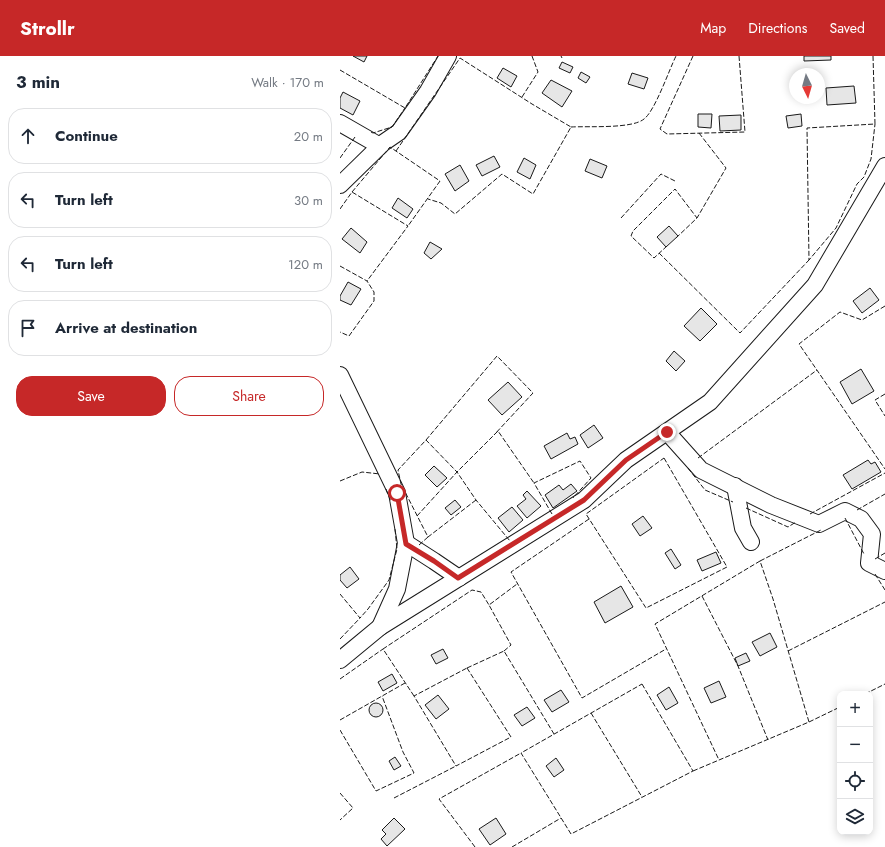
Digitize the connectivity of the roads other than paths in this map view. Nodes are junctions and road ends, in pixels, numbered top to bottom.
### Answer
1 (448, 56) edge
2 (340, 123) edge
3 (380, 146) junction
4 (885, 166) edge
5 (340, 185) edge
6 (340, 375) edge
7 (667, 432) junction
8 (735, 486) junction
9 (751, 542) dead end
10 (406, 544) junction
11 (885, 571) edge
12 (458, 578) junction
13 (380, 627) junction
14 (340, 660) edge

1 - 3 street
2 - 3 street
3 - 5 street
4 - 7 street
6 - 10 street
7 - 8 street
7 - 12 street
8 - 9 street
8 - 11 street
10 - 12 street
10 - 13 street
12 - 13 street
13 - 14 street

